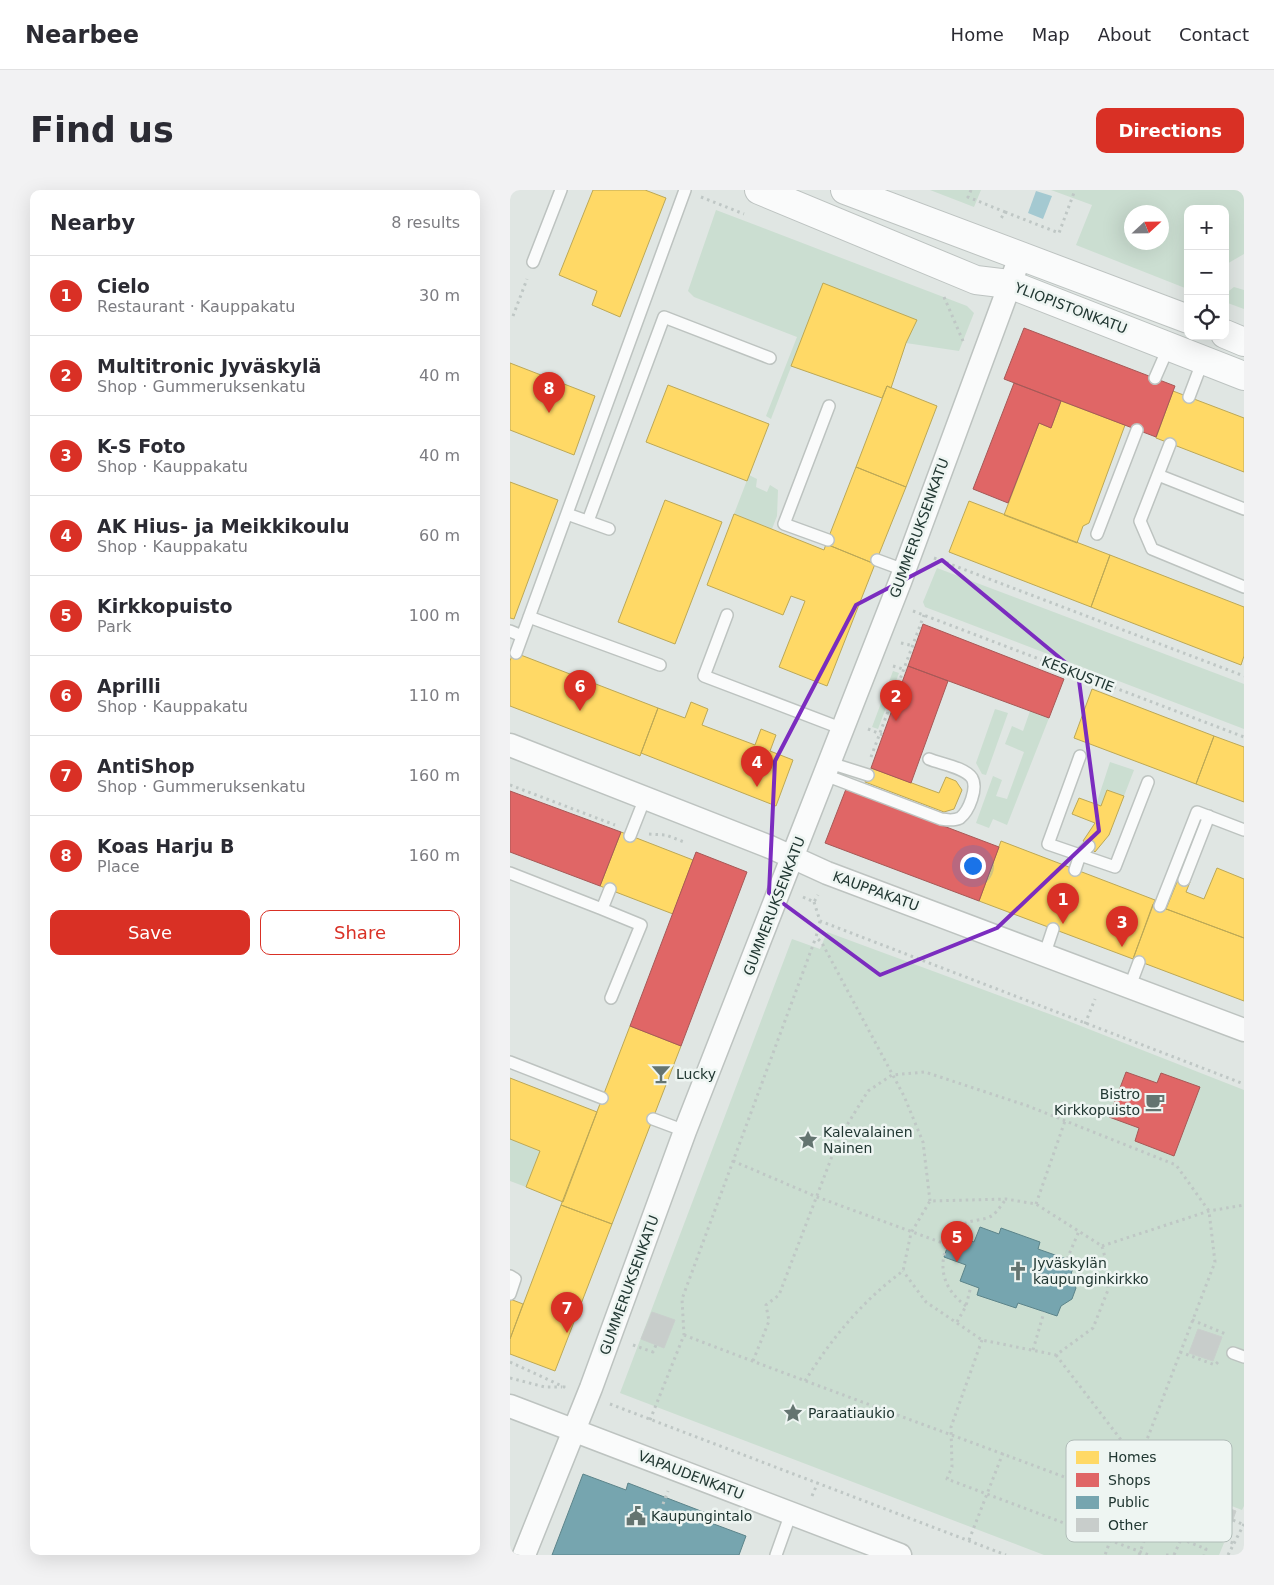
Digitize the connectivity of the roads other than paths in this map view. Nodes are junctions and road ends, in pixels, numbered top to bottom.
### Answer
1 (561, 190) edge
2 (685, 190) edge
3 (758, 190) edge
4 (846, 190) edge
5 (1020, 257) junction
6 (533, 262) road end
7 (1010, 284) junction
8 (1184, 318) edge
9 (1229, 336) edge
10 (1244, 342) edge
11 (1169, 346) junction
12 (770, 358) dead end
13 (1202, 360) junction
14 (1244, 376) edge
15 (1155, 378) dead end
16 (1189, 397) dead end
17 (829, 406) dead end
18 (1137, 430) dead end
19 (1170, 444) dead end
20 (1158, 475) junction
21 (1244, 509) edge
22 (567, 514) junction
23 (588, 521) junction
24 (609, 529) dead end
25 (1097, 534) dead end
26 (828, 540) dead end
27 (877, 560) dead end
28 (904, 570) junction
29 (1244, 587) edge
30 (727, 615) dead end
31 (529, 617) junction
32 (510, 631) edge
33 (522, 636) junction
34 (516, 653) dead end
35 (660, 665) dead end
36 (843, 729) junction
37 (510, 745) edge
38 (1080, 756) dead end
39 (929, 759) dead end
40 (828, 769) junction
41 (866, 775) road end
42 (1148, 782) dead end
43 (645, 798) junction
44 (1209, 816) junction
45 (1244, 830) edge
46 (631, 834) road end
47 (1089, 846) dead end
48 (1080, 855) junction
49 (793, 859) junction
50 (1075, 870) dead end
51 (510, 873) edge
52 (1184, 880) dead end
53 (610, 890) dead end
54 (1160, 906) dead end
55 (602, 909) junction
56 (1053, 930) dead end
57 (1044, 953) junction
58 (1139, 962) dead end
59 (1130, 986) junction
60 (611, 998) dead end
61 (1244, 1030) edge
62 (510, 1062) edge
63 (602, 1098) dead end
64 (653, 1119) dead end
65 (685, 1131) junction
66 (510, 1276) edge
67 (510, 1294) edge
68 (510, 1406) edge
69 (574, 1431) junction
70 (791, 1513) junction
71 (524, 1555) edge
72 (776, 1555) edge
73 (900, 1555) edge

1 - 6 lane
2 - 22 lane
3 - 7 main road, YLIOPISTONKATU
4 - 5 main road
5 - 7 street, GUMMERUKSENKATU
5 - 8 main road
7 - 11 main road, YLIOPISTONKATU
7 - 28 street, GUMMERUKSENKATU
9 - 10 main road
11 - 13 main road, YLIOPISTONKATU
11 - 15 lane
12 - 23 lane
13 - 14 main road, YLIOPISTONKATU
13 - 16 lane
17 - 26 lane
18 - 25 lane
19 - 20 lane
20 - 21 lane
20 - 29 lane
22 - 23 lane
22 - 31 lane
23 - 24 lane
27 - 28 lane
28 - 36 street, GUMMERUKSENKATU
30 - 36 lane
31 - 33 lane
31 - 35 lane
32 - 33 lane
33 - 34 lane
36 - 40 street, GUMMERUKSENKATU
37 - 43 street, KAUPPAKATU
38 - 48 lane
39 - 40 lane
40 - 41 lane
40 - 49 street, GUMMERUKSENKATU
42 - 48 lane
43 - 46 lane
43 - 49 street, KAUPPAKATU
44 - 45 lane
44 - 52 lane
44 - 54 lane
47 - 48 lane
48 - 50 lane
49 - 57 street, KAUPPAKATU
49 - 65 street, GUMMERUKSENKATU
51 - 55 lane
53 - 55 lane
55 - 60 lane
56 - 57 lane
57 - 59 street, KAUPPAKATU
58 - 59 lane
59 - 61 street, KAUPPAKATU
62 - 63 lane
64 - 65 lane
65 - 69 street, GUMMERUKSENKATU
66 - 67 lane
68 - 69 street, VAPAUDENKATU
69 - 70 street, VAPAUDENKATU
69 - 71 street, GUMMERUKSENKATU
70 - 72 lane
70 - 73 street, VAPAUDENKATU

